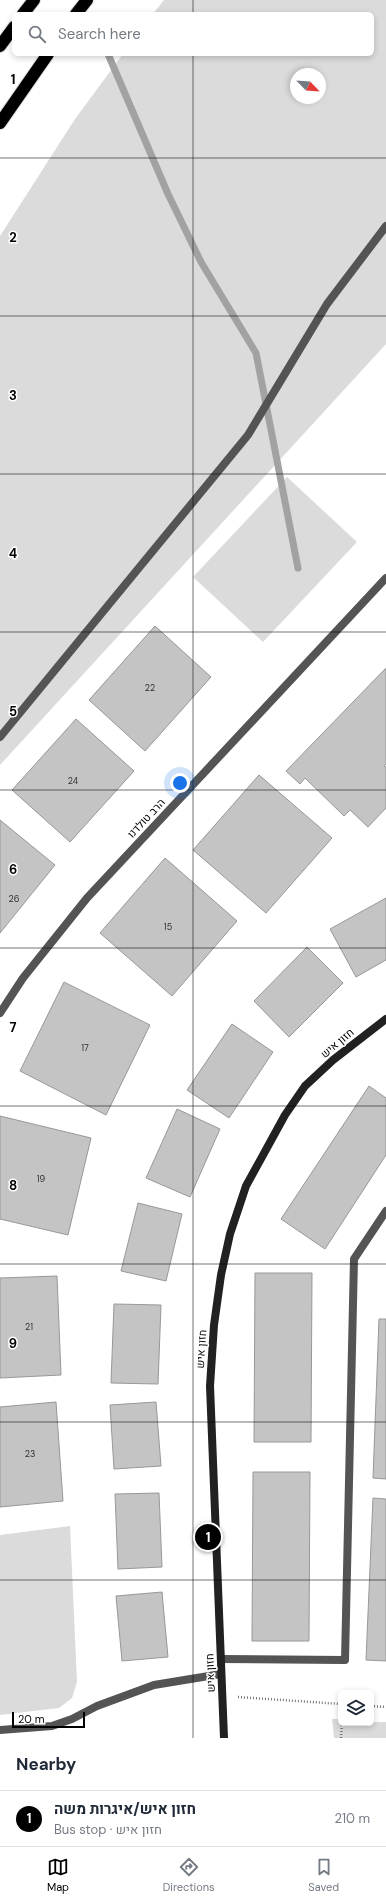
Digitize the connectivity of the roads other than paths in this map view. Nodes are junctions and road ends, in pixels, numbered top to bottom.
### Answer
1 (34, 0) edge
2 (87, 0) edge
3 (25, 12) edge
4 (78, 12) edge
5 (12, 30) edge
6 (0, 46) edge
7 (47, 56) edge
8 (0, 123) edge
9 (386, 226) edge
10 (386, 578) edge
11 (0, 737) edge
12 (0, 1013) edge
13 (386, 1019) edge
14 (386, 1211) edge
15 (221, 1659) junction
16 (221, 1674) junction
17 (0, 1730) edge
18 (224, 1738) edge

1 - 3 highway
2 - 4 highway
5 - 6 highway
7 - 8 highway
9 - 11 street
10 - 12 street, הרב טולדנו
13 - 15 street, חזון איש
14 - 15 street
15 - 16 street, חזון איש
16 - 17 street
16 - 18 street, חזון איש

